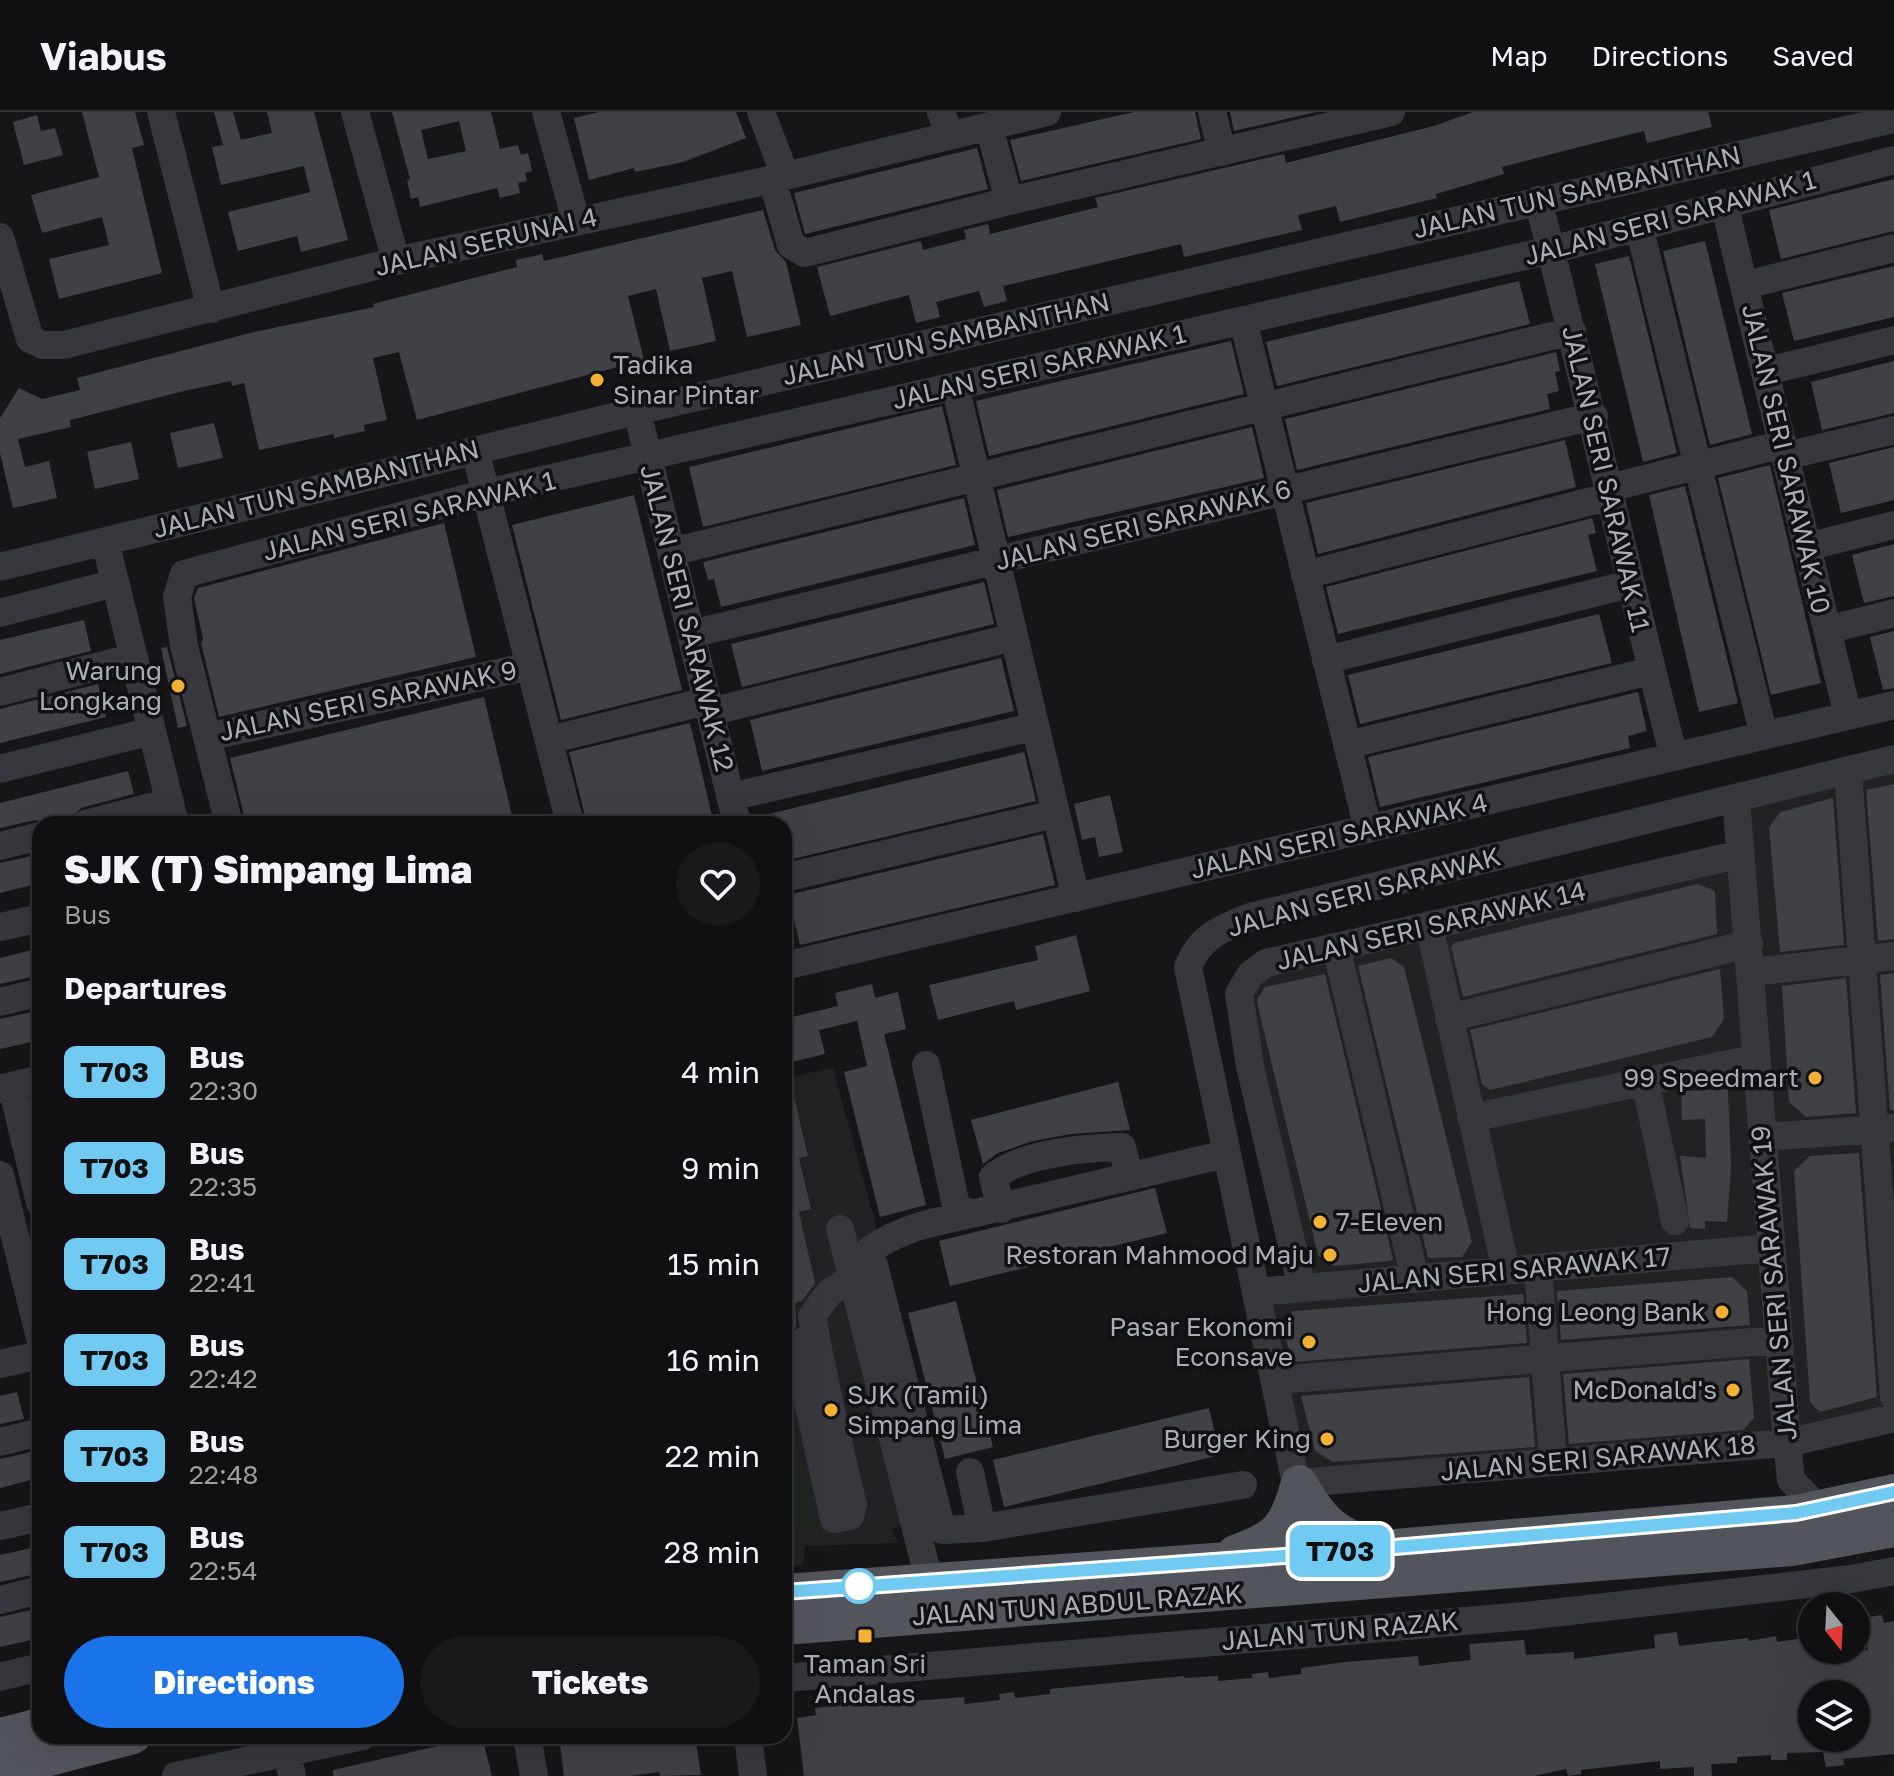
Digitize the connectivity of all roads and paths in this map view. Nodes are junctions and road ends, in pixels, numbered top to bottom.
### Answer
1 (161, 112) edge
2 (355, 112) edge
3 (546, 112) edge
4 (761, 112) edge
5 (1047, 112) edge
6 (1212, 112) edge
7 (1391, 112) edge
8 (1894, 119) edge
9 (946, 124) edge
10 (989, 126) junction
11 (1222, 152) junction
12 (1894, 160) edge
13 (779, 177) junction
14 (1538, 200) junction
15 (1009, 201) junction
16 (1724, 203) junction
17 (576, 221) junction
18 (1639, 226) junction
19 (0, 237) edge
20 (1894, 248) edge
21 (1551, 250) junction
22 (396, 261) junction
23 (1745, 285) junction
24 (211, 309) junction
25 (1243, 320) junction
26 (1572, 331) junction
27 (1894, 340) edge
28 (1767, 371) junction
29 (955, 386) junction
30 (1264, 408) junction
31 (637, 411) junction
32 (1594, 416) junction
33 (1894, 430) edge
34 (475, 450) junction
35 (1784, 450) junction
36 (648, 458) junction
37 (1699, 465) junction
38 (976, 475) junction
39 (1284, 491) junction
40 (1610, 492) junction
41 (486, 493) junction
42 (1894, 525) edge
43 (105, 541) junction
44 (1806, 547) junction
45 (671, 552) junction
46 (997, 561) junction
47 (0, 567) edge
48 (1305, 575) junction
49 (115, 583) junction
50 (1630, 584) junction
51 (0, 613) edge
52 (1894, 613) edge
53 (1827, 630) junction
54 (691, 634) junction
55 (1014, 637) junction
56 (134, 657) junction
57 (1326, 660) junction
58 (530, 666) junction
59 (1651, 671) junction
60 (0, 692) edge
61 (1894, 705) edge
62 (709, 706) junction
63 (1848, 716) junction
64 (1033, 727) junction
65 (152, 731) junction
66 (1764, 736) junction
67 (207, 737) junction
68 (549, 740) junction
69 (1347, 745) junction
70 (1674, 757) junction
71 (1894, 759) edge
72 (0, 769) edge
73 (1848, 771) junction
74 (1736, 798) junction
75 (734, 810) edge
76 (172, 813) edge
77 (1055, 814) junction
78 (148, 816) edge
79 (227, 816) edge
80 (568, 816) edge
81 (1368, 829) junction
82 (32, 838) edge
83 (0, 846) edge
84 (1741, 854) junction
85 (792, 876) edge
86 (1076, 898) junction
87 (32, 920) edge
88 (1429, 925) junction
89 (0, 927) edge
90 (1749, 944) junction
91 (1336, 947) junction
92 (1894, 956) edge
93 (1861, 959) junction
94 (792, 964) edge
95 (1752, 972) junction
96 (32, 994) edge
97 (0, 1002) edge
98 (1449, 1018) junction
99 (1757, 1058) junction
100 (926, 1065) dead end
101 (32, 1081) edge
102 (1645, 1081) junction
103 (6, 1087) edge
104 (1471, 1118) junction
105 (1883, 1129) edge
106 (1762, 1137) junction
107 (1225, 1154) junction
108 (0, 1175) edge
109 (1129, 1175) junction
110 (32, 1176) edge
111 (1001, 1209) junction
112 (971, 1214) junction
113 (1675, 1221) dead end
114 (840, 1229) dead end
115 (1770, 1248) junction
116 (1538, 1268) junction
117 (1506, 1270) junction
118 (852, 1278) junction
119 (1415, 1278) junction
120 (1302, 1288) junction
121 (32, 1290) edge
122 (1257, 1292) junction
123 (816, 1338) junction
124 (1778, 1340) junction
125 (32, 1357) edge
126 (1545, 1359) junction
127 (0, 1364) edge
128 (1277, 1380) junction
129 (1894, 1397) edge
130 (1894, 1418) edge
131 (32, 1434) edge
132 (0, 1442) edge
133 (1787, 1443) junction
134 (1553, 1461) junction
135 (970, 1472) dead end
136 (1791, 1480) junction
137 (1299, 1483) junction
138 (1243, 1485) dead end
139 (1894, 1492) edge
140 (1818, 1508) junction
141 (1771, 1514) junction
142 (32, 1519) edge
143 (0, 1526) edge
144 (982, 1528) junction
145 (1894, 1529) edge
146 (1375, 1548) junction
147 (1215, 1560) junction
148 (1315, 1570) junction
149 (1894, 1571) edge
150 (929, 1580) junction
151 (1150, 1582) junction
152 (792, 1591) edge
153 (32, 1592) edge
154 (0, 1600) edge
155 (792, 1626) edge
156 (32, 1669) edge
157 (0, 1677) edge
158 (792, 1677) edge
159 (32, 1728) edge
160 (0, 1736) edge
161 (101, 1744) edge
162 (342, 1744) edge
163 (528, 1744) edge
164 (749, 1744) edge
165 (289, 1764) edge
166 (0, 1771) edge
167 (176, 1776) edge
168 (534, 1776) edge
169 (753, 1776) edge

1 - 24 street
2 - 22 street
3 - 17 street
4 - 13 street
5 - 10 street, JALAN SERUNAI 4
6 - 11 street
7 - 11 street
8 - 14 street, JALAN TUN SAMBANTHAN
9 - 10 street, JALAN SERUNAI 4
9 - 13 street, JALAN SERUNAI 4
10 - 15 street
11 - 15 street
12 - 16 street, JALAN SERI SARAWAK 1
13 - 15 street
13 - 17 street, JALAN SERUNAI 4
14 - 21 street, JALAN SERI SARAWAK 11
14 - 31 street, JALAN TUN SAMBANTHAN
16 - 18 street, JALAN SERI SARAWAK 1
16 - 23 street, JALAN SERI SARAWAK 10
17 - 22 street, JALAN SERUNAI 4
18 - 21 street, JALAN SERI SARAWAK 1
18 - 37 street
19 - 24 street, JALAN SERUNAI 4
20 - 23 street
21 - 25 street, JALAN SERI SARAWAK 1
21 - 26 street, JALAN SERI SARAWAK 11
22 - 24 street, JALAN SERUNAI 4
23 - 28 street, JALAN SERI SARAWAK 10
25 - 29 street, JALAN SERI SARAWAK 1
25 - 30 street
26 - 30 street
26 - 32 street, JALAN SERI SARAWAK 11
27 - 28 street
28 - 35 street, JALAN SERI SARAWAK 10
29 - 36 street, JALAN SERI SARAWAK 1
29 - 38 street
30 - 38 street
30 - 39 street
31 - 34 street, JALAN TUN SAMBANTHAN
31 - 36 street, JALAN SERI SARAWAK 12
32 - 39 street, JALAN SERI SARAWAK 6
32 - 40 street, JALAN SERI SARAWAK 11
33 - 35 street
34 - 41 street
34 - 43 street, JALAN TUN SAMBANTHAN
35 - 37 street
35 - 44 street, JALAN SERI SARAWAK 10
36 - 41 street, JALAN SERI SARAWAK 1
36 - 45 street, JALAN SERI SARAWAK 12
37 - 40 street
37 - 66 street
38 - 45 street
38 - 46 street
39 - 46 street, JALAN SERI SARAWAK 6
39 - 48 street
40 - 48 street
40 - 50 street, JALAN SERI SARAWAK 11
41 - 58 street
41 - 67 street, JALAN SERI SARAWAK 1
42 - 44 street
43 - 47 street, JALAN TUN SAMBANTHAN
43 - 49 street
44 - 53 street, JALAN SERI SARAWAK 10
45 - 54 street, JALAN SERI SARAWAK 12
46 - 54 street, JALAN SERI SARAWAK 6
46 - 55 street
48 - 57 street
49 - 51 street
49 - 56 street
50 - 57 street
50 - 59 street, JALAN SERI SARAWAK 11
52 - 53 street
53 - 63 street, JALAN SERI SARAWAK 10
54 - 62 street, JALAN SERI SARAWAK 12
55 - 62 street
55 - 64 street
56 - 60 street
56 - 65 street
57 - 69 street
58 - 67 street, JALAN SERI SARAWAK 9
58 - 68 street
59 - 69 street
59 - 70 street, JALAN SERI SARAWAK 11
61 - 63 street, JALAN SERI SARAWAK 4
62 - 68 street
62 - 75 street, JALAN SERI SARAWAK 12
63 - 66 street, JALAN SERI SARAWAK 4
64 - 75 street
64 - 77 street
65 - 72 street
65 - 76 street
66 - 70 street, JALAN SERI SARAWAK 4
67 - 79 street
68 - 80 street
69 - 81 street
70 - 81 street, JALAN SERI SARAWAK 4
71 - 73 street, JALAN SERI SARAWAK
73 - 74 street, JALAN SERI SARAWAK
73 - 93 street
74 - 84 street, JALAN SERI SARAWAK 19
74 - 107 street, JALAN SERI SARAWAK
76 - 78 street
77 - 85 street
77 - 86 street
81 - 86 street, JALAN SERI SARAWAK 4
82 - 83 street
84 - 88 street, JALAN SERI SARAWAK 14
84 - 90 street, JALAN SERI SARAWAK 19
86 - 94 street, JALAN SERI SARAWAK 4
87 - 89 street
88 - 91 street, JALAN SERI SARAWAK 14
88 - 98 street
90 - 95 street, JALAN SERI SARAWAK 19
90 - 98 street
91 - 119 street
91 - 120 street, JALAN SERI SARAWAK 14
92 - 93 street
93 - 95 street
93 - 105 street
95 - 99 street, JALAN SERI SARAWAK 19
96 - 97 street
98 - 104 street
99 - 102 street
99 - 106 street, JALAN SERI SARAWAK 19
100 - 112 street
101 - 103 street
102 - 104 street
102 - 113 street
103 - 110 street
104 - 117 street
105 - 106 street
105 - 129 street
106 - 115 street, JALAN SERI SARAWAK 19
107 - 109 street
107 - 122 street, JALAN SERI SARAWAK
108 - 121 street
109 - 111 street
109 - 111 street
111 - 112 street
112 - 144 street
114 - 118 street
115 - 116 street, JALAN SERI SARAWAK 17
115 - 124 street, JALAN SERI SARAWAK 19
116 - 117 street, JALAN SERI SARAWAK 17
116 - 126 street
117 - 119 street, JALAN SERI SARAWAK 17
118 - 123 street
118 - 150 street
119 - 120 street, JALAN SERI SARAWAK 17
120 - 122 street, JALAN SERI SARAWAK 17
122 - 128 street, JALAN SERI SARAWAK
123 - 123 street
124 - 126 street
124 - 133 street, JALAN SERI SARAWAK 19
125 - 127 street
126 - 128 street
126 - 134 street
128 - 137 street, JALAN SERI SARAWAK
130 - 133 street, JALAN SERI SARAWAK 18
131 - 132 street
133 - 134 street, JALAN SERI SARAWAK 18
133 - 136 street, JALAN SERI SARAWAK 19
134 - 137 street, JALAN SERI SARAWAK 18
135 - 144 street
136 - 140 street
136 - 141 street
137 - 146 main road
137 - 147 main road
137 - 148 street, JALAN SERI SARAWAK
138 - 144 street
139 - 140 main road, JALAN TUN ABDUL RAZAK
140 - 141 main road, JALAN TUN ABDUL RAZAK
141 - 146 main road, JALAN TUN ABDUL RAZAK
142 - 143 street
145 - 148 main road, JALAN TUN ABDUL RAZAK
146 - 148 main road, JALAN TUN ABDUL RAZAK
147 - 148 main road, JALAN TUN ABDUL RAZAK
147 - 151 main road, JALAN TUN ABDUL RAZAK
148 - 151 main road, JALAN TUN ABDUL RAZAK
149 - 158 street, JALAN TUN RAZAK
150 - 151 main road, JALAN TUN ABDUL RAZAK
150 - 152 main road, JALAN TUN ABDUL RAZAK
151 - 155 main road, JALAN TUN ABDUL RAZAK
153 - 154 street
156 - 157 street
159 - 160 main road
161 - 166 main road
162 - 165 street
163 - 168 street
164 - 169 street
165 - 167 street

